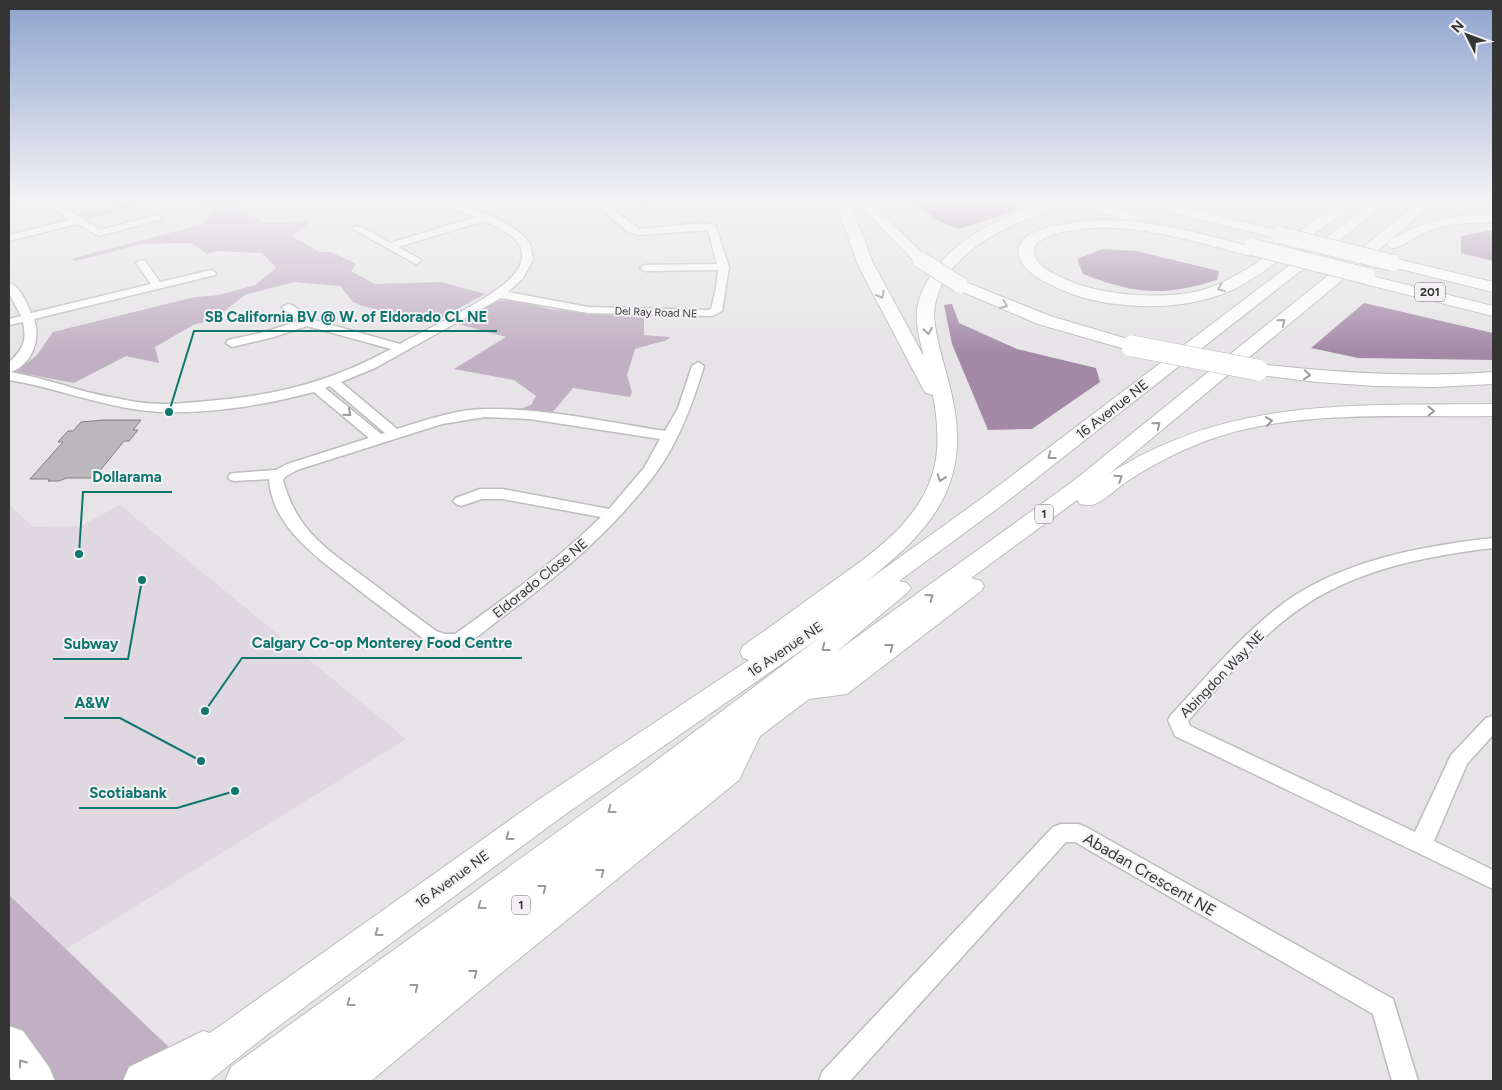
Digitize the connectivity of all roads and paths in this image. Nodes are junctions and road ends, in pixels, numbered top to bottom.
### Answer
1 (402, 253) edge
2 (529, 253) edge
3 (721, 253) edge
4 (862, 253) edge
5 (914, 253) edge
6 (959, 253) edge
7 (1026, 253) edge
8 (1267, 253) edge
9 (1277, 253) edge
10 (1315, 253) edge
11 (1361, 253) edge
12 (1365, 253) edge
13 (1383, 253) edge
14 (416, 261) dead end
15 (1395, 261) junction
16 (141, 263) dead end
17 (724, 267) junction
18 (645, 268) dead end
19 (211, 273) dead end
20 (1493, 280) edge
21 (1327, 284) junction
22 (157, 285) junction
23 (9, 286) edge
24 (1493, 287) edge
25 (499, 294) junction
26 (288, 307) dead end
27 (1493, 309) edge
28 (27, 315) junction
29 (9, 317) edge
30 (9, 322) edge
31 (306, 322) junction
32 (232, 342) dead end
33 (401, 348) junction
34 (698, 366) dead end
35 (9, 368) edge
36 (9, 376) edge
37 (1493, 378) edge
38 (332, 382) junction
39 (9, 385) edge
40 (316, 387) junction
41 (68, 391) junction
42 (1493, 410) edge
43 (948, 430) junction
44 (396, 435) junction
45 (669, 436) junction
46 (380, 440) junction
47 (279, 474) junction
48 (234, 477) dead end
49 (461, 501) dead end
50 (992, 501) junction
51 (613, 514) junction
52 (1493, 543) edge
53 (802, 690) junction
54 (1493, 723) edge
55 (749, 728) junction
56 (620, 760) junction
57 (1421, 845) junction
58 (1493, 880) edge
59 (256, 1022) junction
60 (9, 1044) edge
61 (35, 1081) edge
62 (142, 1081) edge
63 (178, 1081) edge
64 (245, 1081) edge
65 (293, 1081) edge
66 (341, 1081) edge
67 (832, 1081) edge
68 (1405, 1081) edge

1 - 14 street
2 - 25 street
3 - 17 street, Del Ray Road NE
4 -> 43 highway
5 -> 37 highway, bridge
6 -> 43 highway
9 -> 7 highway
8 - 27 highway
10 -> 50 highway, 16 Avenue NE
11 - 15 highway, 201, bridge
12 - 21 highway, 1
13 - 21 highway
15 - 20 highway
15 - 24 highway, 201
16 - 22 street
17 - 18 street
17 - 25 street, Del Ray Road NE
19 - 22 street
53 -> 21 highway, 1
22 - 28 street
23 - 28 street
25 - 33 street
26 - 31 street
28 - 29 street
28 - 30 street
28 - 35 street
31 - 32 street
31 - 33 street
33 - 38 street
34 - 45 street, Eldorado Close NE
36 - 41 street
38 - 40 street
38 - 44 street
39 - 41 street
40 - 41 street
40 -> 46 street
53 -> 42 highway
43 -> 56 highway
44 - 45 street
44 - 46 street
45 - 51 street, Eldorado Close NE
46 - 47 street
47 - 48 street
47 - 51 street, Eldorado Close NE
49 - 51 street
50 - 56 highway, 16 Avenue NE
50 -> 64 highway
52 - 57 street, Abingdon Way NE
53 - 55 highway, 1
54 - 57 street
65 -> 55 highway, 1
66 -> 55 highway
56 -> 59 highway, 16 Avenue NE
57 - 58 street
59 - 62 highway
59 - 63 highway, 16 Avenue NE
61 -> 60 highway
67 - 68 street, Abadan Crescent NE

